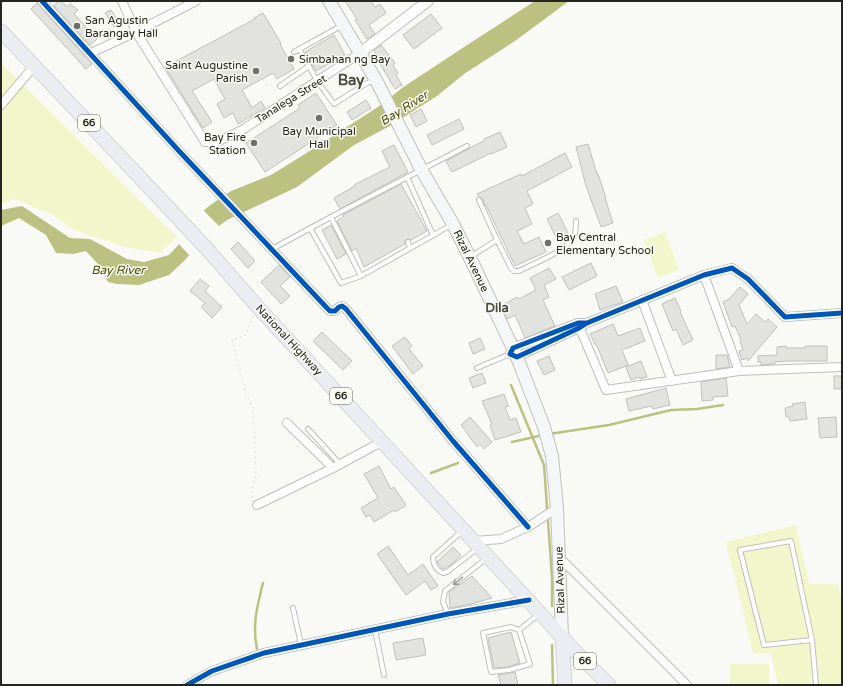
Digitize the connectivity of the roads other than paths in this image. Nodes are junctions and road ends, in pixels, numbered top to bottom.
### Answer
1 (42, 1) edge
2 (122, 1) edge
3 (196, 1) edge
4 (329, 1) edge
5 (428, 1) edge
6 (344, 25) junction
7 (1, 31) edge
8 (136, 32) junction
9 (299, 49) junction
10 (294, 52) dead end
11 (91, 53) junction
12 (360, 54) junction
13 (35, 65) junction
14 (309, 66) junction
15 (376, 80) junction
16 (318, 82) junction
17 (280, 86) road end
18 (1, 105) edge
19 (466, 146) dead end
20 (422, 169) junction
21 (407, 177) junction
22 (479, 200) dead end
23 (331, 216) junction
24 (576, 221) dead end
25 (453, 224) junction
26 (310, 228) junction
27 (433, 235) junction
28 (498, 240) junction
29 (408, 242) dead end
30 (410, 248) junction
31 (272, 249) junction
32 (470, 257) junction
33 (704, 274) junction
34 (361, 276) junction
35 (642, 300) junction
36 (842, 313) edge
37 (579, 326) junction
38 (513, 353) junction
39 (842, 367) edge
40 (478, 368) dead end
41 (739, 371) junction
42 (672, 381) junction
43 (287, 423) dead end
44 (308, 429) dead end
45 (383, 441) junction
46 (337, 466) junction
47 (257, 505) road end
48 (557, 508) junction
49 (528, 527) junction
50 (464, 529) junction
51 (481, 548) junction
52 (559, 558) junction
53 (529, 600) junction
54 (293, 608) dead end
55 (540, 613) junction
56 (448, 614) junction
57 (375, 629) junction
58 (519, 630) junction
59 (562, 636) junction
60 (812, 640) junction
61 (301, 644) junction
62 (384, 675) dead end
63 (188, 685) edge
64 (565, 685) edge
65 (609, 685) edge
66 (687, 685) edge
67 (816, 685) edge

1 - 11 street
2 - 8 street
3 - 8 street
4 - 6 main road, Rizal Avenue
5 - 12 street, Tanalega Street
6 - 9 lane
6 - 12 main road, Rizal Avenue
7 - 13 main road, National Highway / 66
8 - 11 street
8 - 16 street, Tanalega Street
9 - 10 lane
9 - 14 lane
11 - 31 street
12 - 15 main road, Rizal Avenue
12 - 16 street, Tanalega Street
13 - 18 street
13 - 45 main road, National Highway / 66
14 - 16 lane
14 - 17 lane
15 - 16 lane
15 - 20 main road, Rizal Avenue
19 - 20 lane
20 - 21 lane
20 - 25 main road, Rizal Avenue
21 - 23 lane
21 - 27 lane
22 - 28 lane
23 - 26 lane
23 - 34 lane
24 - 28 lane
25 - 27 lane
25 - 32 main road, Rizal Avenue
26 - 31 lane
26 - 34 lane
27 - 30 lane
28 - 32 lane
29 - 30 lane
30 - 34 lane
31 - 49 street
32 - 38 main road, Rizal Avenue
33 - 35 street
33 - 36 street
33 - 41 street
35 - 37 street
35 - 42 street
37 - 38 street
37 - 42 street
38 - 40 lane
38 - 48 main road, Rizal Avenue
39 - 41 street
41 - 42 street
43 - 46 street
44 - 46 lane
45 - 46 street
45 - 50 main road, National Highway / 66
46 - 47 street
48 - 49 street
48 - 52 main road, Rizal Avenue
49 - 51 street
50 - 51 main road, National Highway / 66
50 - 51 lane
51 - 53 main road, National Highway / 66
51 -> 56 lane
52 - 59 main road, Rizal Avenue
52 - 66 street
53 - 55 main road, National Highway / 66
53 - 56 street
54 - 61 lane
55 - 58 lane
55 - 59 main road, National Highway / 66
56 - 57 street
57 - 61 street
57 - 62 lane
58 - 58 lane
59 - 64 main road
59 - 65 main road, National Highway / 66
60 - 60 lane
60 - 67 lane
61 - 63 street

